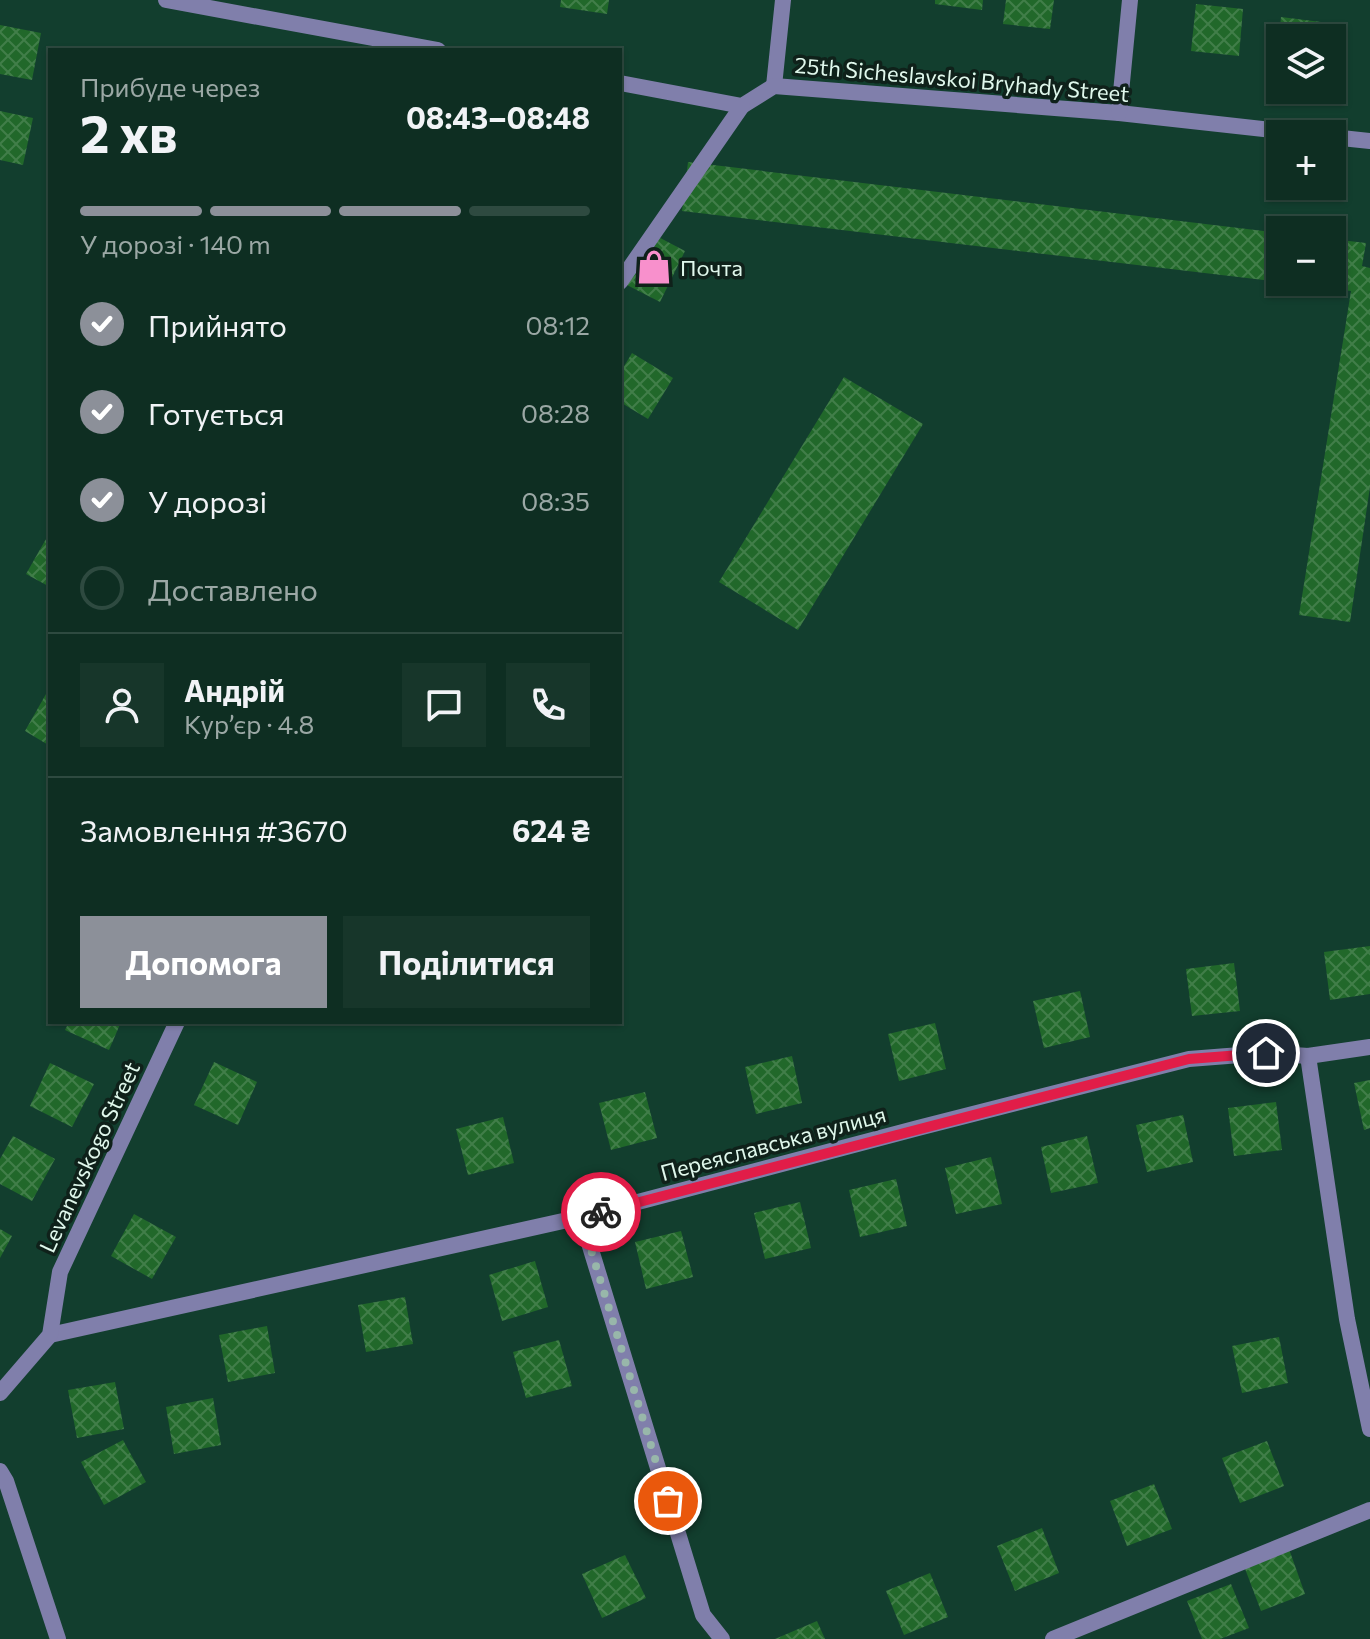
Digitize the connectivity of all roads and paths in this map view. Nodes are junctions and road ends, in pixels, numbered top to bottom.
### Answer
1 (166, 0) edge
2 (783, 0) edge
3 (1130, 0) edge
4 (427, 48) edge
5 (622, 83) edge
6 (774, 86) junction
7 (742, 106) junction
8 (1119, 113) junction
9 (1266, 129) edge
10 (1346, 138) edge
11 (1370, 141) edge
12 (622, 279) edge
13 (176, 1024) edge
14 (1370, 1047) edge
15 (1308, 1056) junction
16 (581, 1217) junction
17 (50, 1335) junction
18 (0, 1393) edge
19 (1370, 1429) edge
20 (0, 1471) edge
21 (1370, 1510) edge
22 (58, 1639) edge
23 (722, 1639) edge
24 (1053, 1639) edge

1 - 4 street
2 - 6 street
3 - 8 street
5 - 7 street
6 - 7 street, 25th Sicheslavskoi Bryhady Street
6 - 8 street, 25th Sicheslavskoi Bryhady Street
7 - 12 street
8 - 9 street, 25th Sicheslavskoi Bryhady Street
10 - 11 street
13 - 17 street, Levanevskogo Street
14 - 15 street, Переяславська вулиця
15 - 16 street, Переяславська вулиця
15 - 19 street
16 - 17 street, Переяславська вулиця
16 - 23 street
17 - 18 street
20 - 22 street
21 - 24 street

